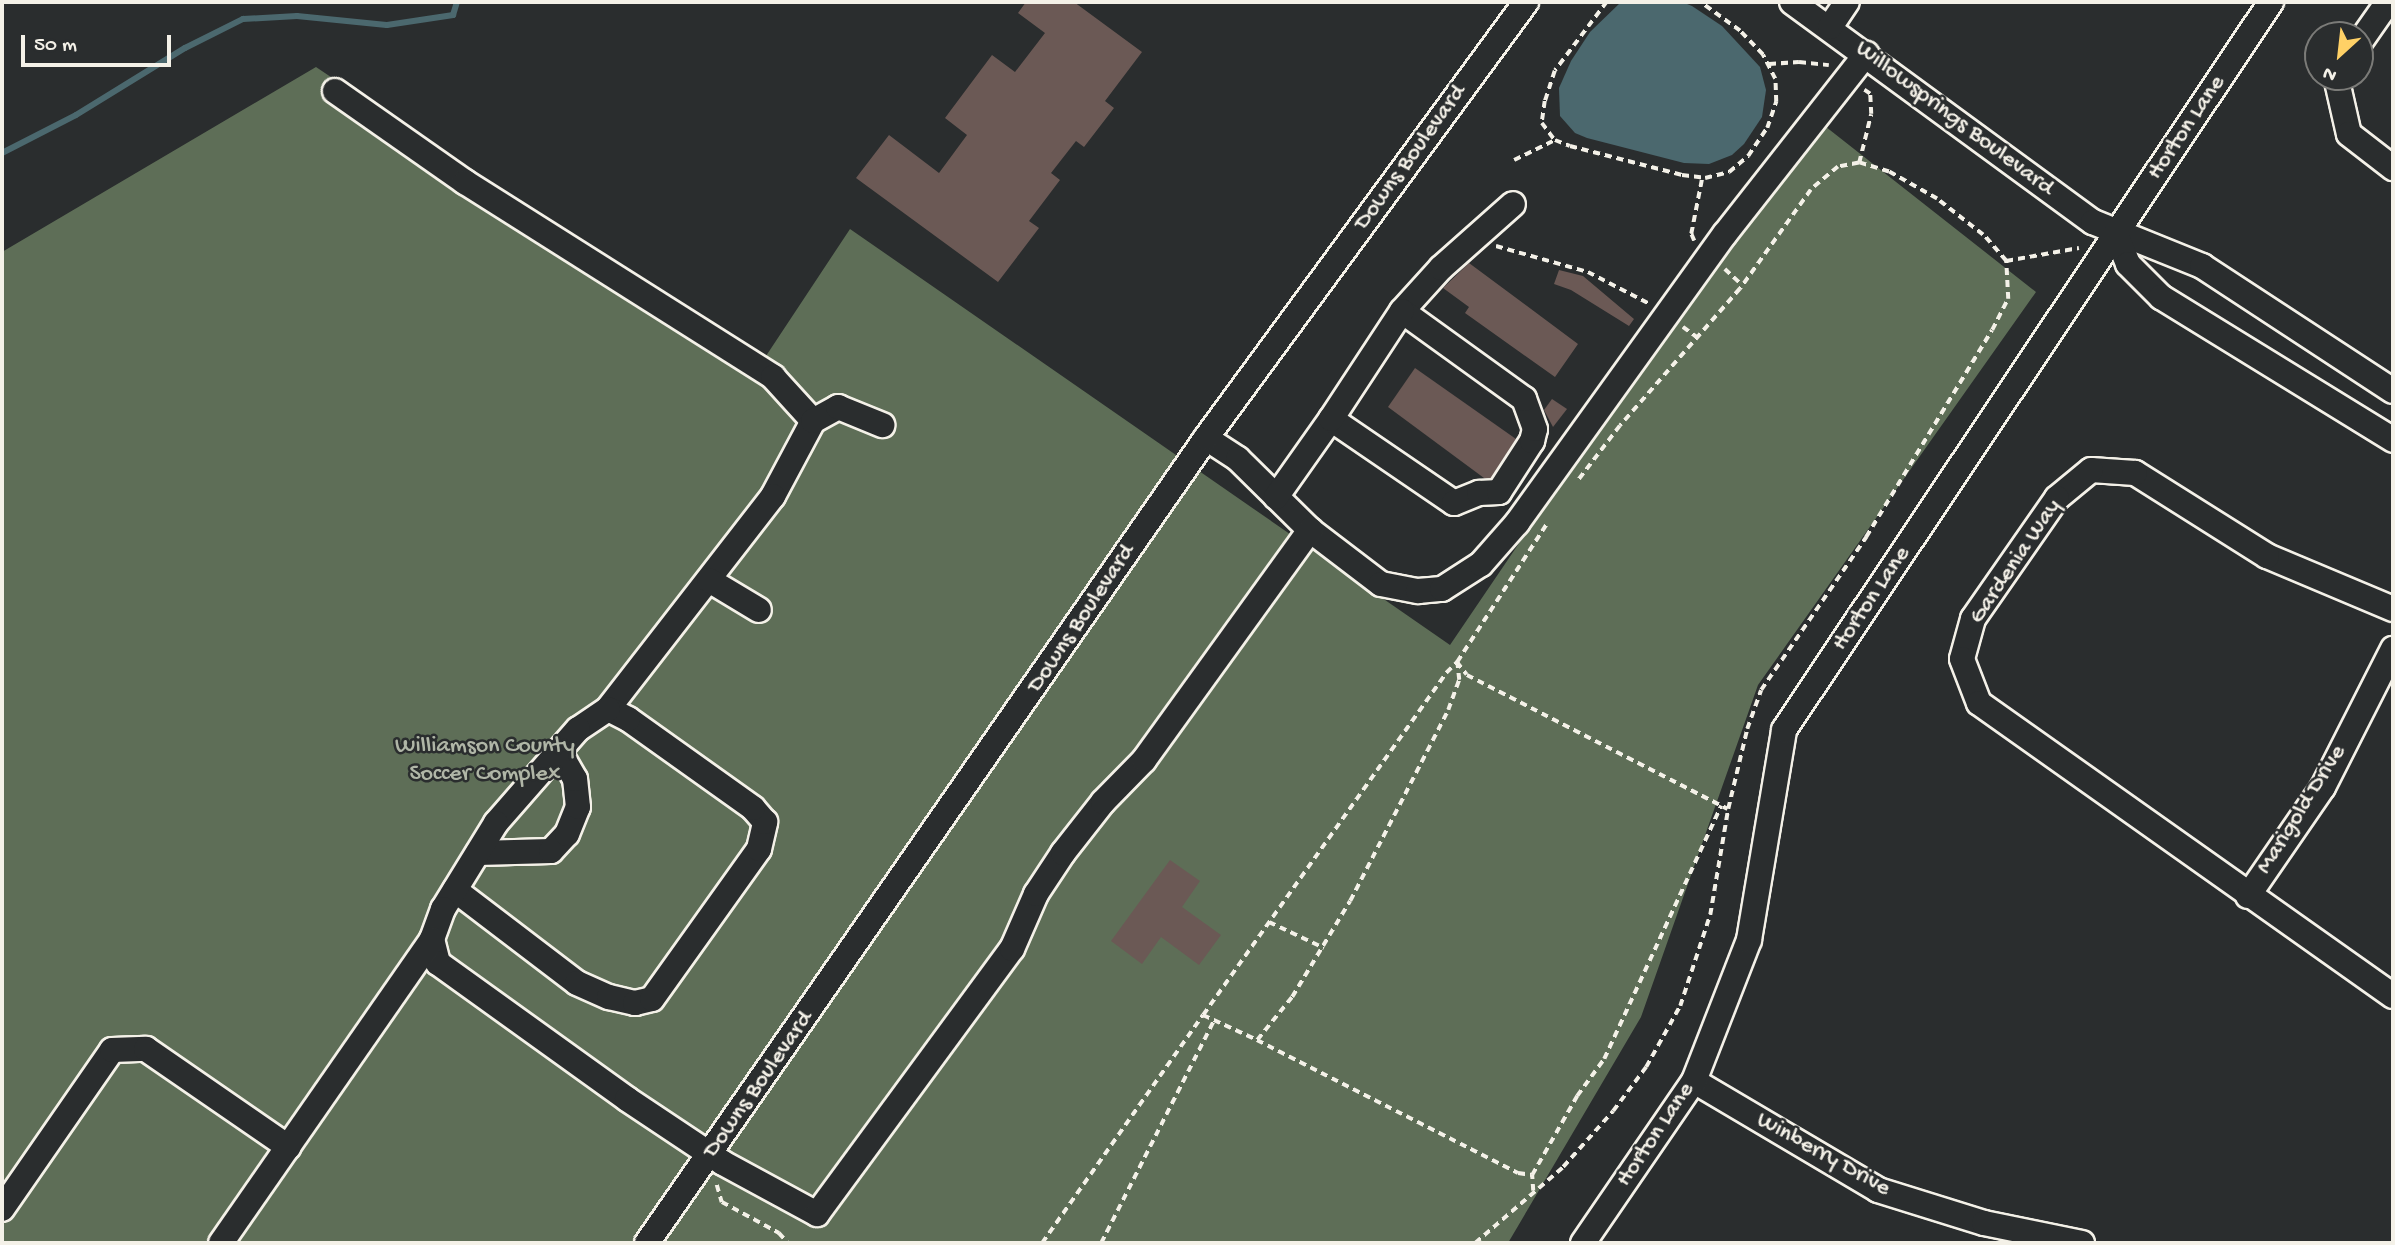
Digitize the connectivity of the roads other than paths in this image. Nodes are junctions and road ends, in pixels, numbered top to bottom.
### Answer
1 (1525, 2) edge
2 (1792, 2) edge
3 (1847, 2) edge
4 (2271, 2) edge
5 (2388, 2) edge
6 (2374, 22) edge
7 (1830, 27) junction
8 (1866, 54) junction
9 (335, 91) dead end
10 (2339, 91) edge
11 (2393, 168) edge
12 (1513, 204) dead end
13 (2116, 234) junction
14 (1402, 311) junction
15 (2393, 391) edge
16 (1331, 419) junction
17 (813, 422) junction
18 (882, 425) dead end
19 (1206, 438) junction
20 (2393, 440) edge
21 (1276, 498) junction
22 (1310, 530) junction
23 (709, 580) junction
24 (2393, 609) edge
25 (759, 610) dead end
26 (2393, 649) edge
27 (608, 709) junction
28 (559, 751) junction
29 (478, 853) junction
30 (455, 890) junction
31 (2248, 896) junction
32 (432, 939) junction
33 (2393, 996) edge
34 (1694, 1081) junction
35 (288, 1147) junction
36 (712, 1153) junction
37 (2, 1209) edge
38 (221, 1243) edge
39 (647, 1243) edge
40 (1583, 1243) edge
41 (2082, 1243) edge

1 - 19 street, Downs Boulevard
2 - 7 street, Willowsprings Boulevard
3 - 7 street
4 - 13 street, Horton Lane
5 - 6 street
7 - 8 street, Willowsprings Boulevard
8 - 13 street, Willowsprings Boulevard
8 - 22 street
9 - 17 street
10 - 11 street
12 - 14 street
13 - 15 street, Willowsprings Boulevard
13 - 20 street
13 - 34 street, Horton Lane
14 - 16 street
14 - 16 street
16 - 21 street
17 - 18 street
17 - 23 street
19 - 21 street
19 - 36 street, Downs Boulevard
21 - 22 street
22 - 36 street
23 - 25 street
23 - 27 street
24 - 31 street, Gardenia Way
26 - 31 street, Marigold Drive
27 - 28 street
27 - 30 street
28 - 29 street
28 - 29 street
29 - 30 street
30 - 32 street
31 - 33 street, Gardenia Way
32 - 35 street
32 - 36 street
34 - 40 street, Horton Lane
34 - 41 street, Winberry Drive
35 - 37 street
35 - 38 street
36 - 39 street, Downs Boulevard

